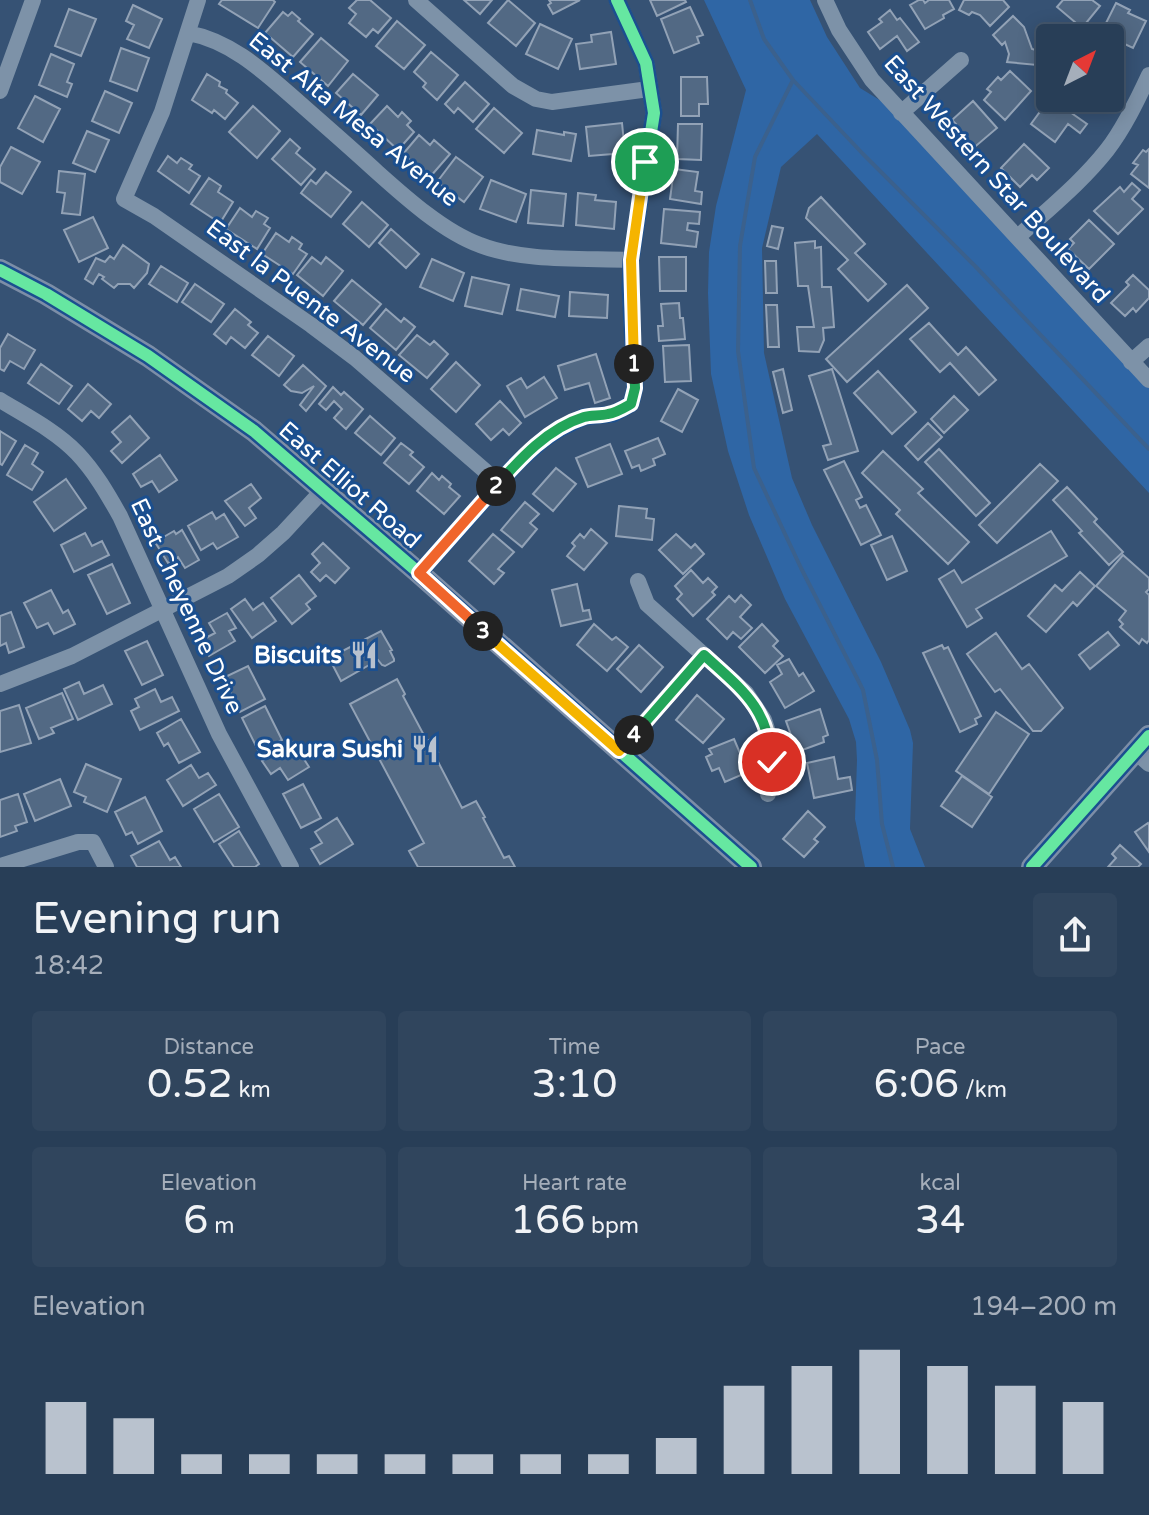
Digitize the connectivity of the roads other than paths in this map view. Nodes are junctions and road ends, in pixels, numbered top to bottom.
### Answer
1 (33, 0) edge
2 (198, 0) edge
3 (416, 0) edge
4 (617, 0) edge
5 (825, 0) edge
6 (188, 33) junction
7 (961, 60) dead end
8 (1149, 75) edge
9 (649, 89) junction
10 (0, 91) edge
11 (901, 113) junction
12 (1018, 237) junction
13 (631, 260) junction
14 (0, 270) edge
15 (1149, 346) edge
16 (1131, 362) junction
17 (1149, 380) edge
18 (0, 400) edge
19 (499, 483) junction
20 (323, 490) junction
21 (419, 573) junction
22 (638, 581) dead end
23 (163, 610) junction
24 (704, 655) junction
25 (0, 684) edge
26 (1144, 750) edge
27 (619, 751) junction
28 (768, 794) dead end
29 (0, 866) edge
30 (106, 867) edge
31 (291, 867) edge
32 (751, 867) edge
33 (1032, 867) edge

1 - 10 street
2 - 6 street
3 - 9 street
4 - 9 street
5 - 11 street, East Western Star Boulevard
6 - 13 street, East Alta Mesa Avenue
6 - 19 street, East la Puente Avenue
7 - 11 street
8 - 12 street
9 - 13 street
11 - 12 street, East Western Star Boulevard
12 - 16 street, East Western Star Boulevard
13 - 19 street
14 - 20 main road, East Elliot Road
15 - 16 street
16 - 17 street, East Western Star Boulevard
18 - 23 street, East Cheyenne Drive
19 - 21 street
20 - 21 main road, East Elliot Road
20 - 23 street
21 - 27 main road, East Elliot Road
22 - 24 street
23 - 25 street
23 - 31 street, East Cheyenne Drive
24 - 27 street
24 - 28 street
26 - 33 main road
27 - 32 main road, East Elliot Road
29 - 30 street

